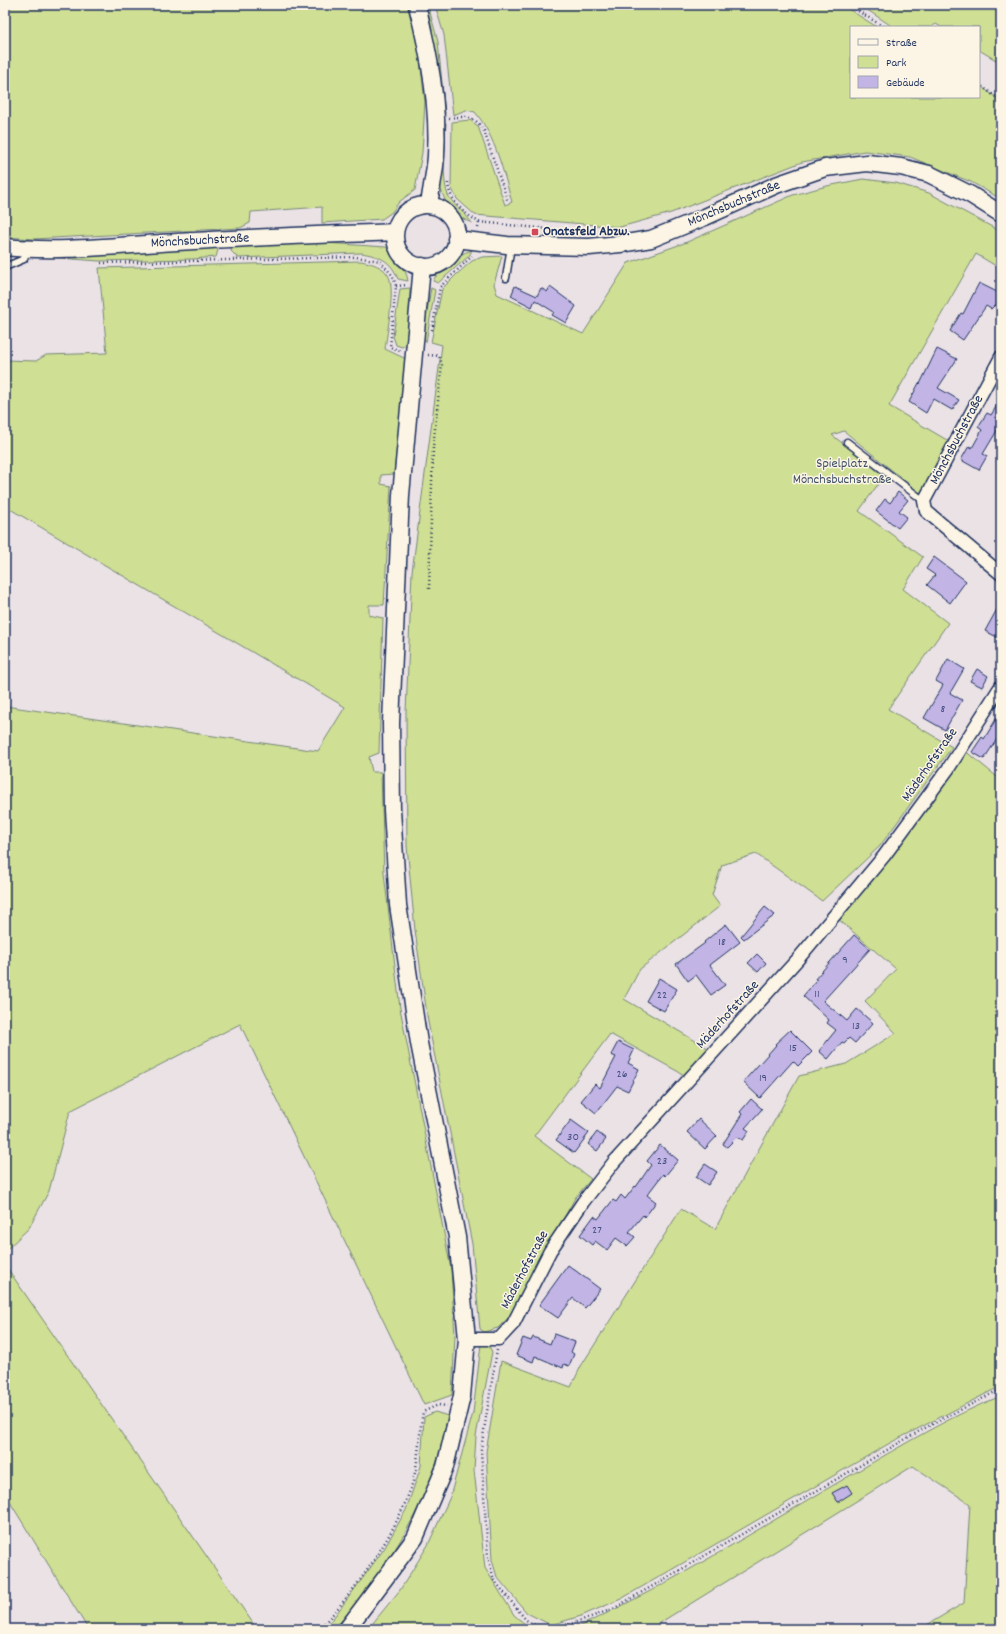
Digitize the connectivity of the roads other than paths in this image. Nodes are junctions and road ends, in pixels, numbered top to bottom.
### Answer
1 (417, 5) edge
2 (429, 205) junction
3 (1001, 214) edge
4 (395, 232) junction
5 (456, 239) junction
6 (511, 245) junction
7 (5, 247) edge
8 (27, 249) junction
9 (422, 266) junction
10 (5, 267) edge
11 (506, 278) dead end
12 (1001, 357) edge
13 (847, 442) dead end
14 (924, 501) junction
15 (1001, 574) edge
16 (1001, 686) edge
17 (467, 1339) junction
18 (347, 1629) edge

1 - 2 street
2 - 4 street
2 - 5 street
3 - 6 street, Mönchsbuchstraße
4 - 8 street, Mönchsbuchstraße
4 - 9 street
5 - 6 street, Mönchsbuchstraße
5 - 9 street
6 - 11 lane
7 - 8 street, Mönchsbuchstraße
8 - 10 lane
9 - 17 street
12 - 14 street, Mönchsbuchstraße
13 - 14 lane, Mönchsbuchstraße
14 - 15 street, Mönchsbuchstraße
16 - 17 street, Mäderhofstraße
17 - 18 street

